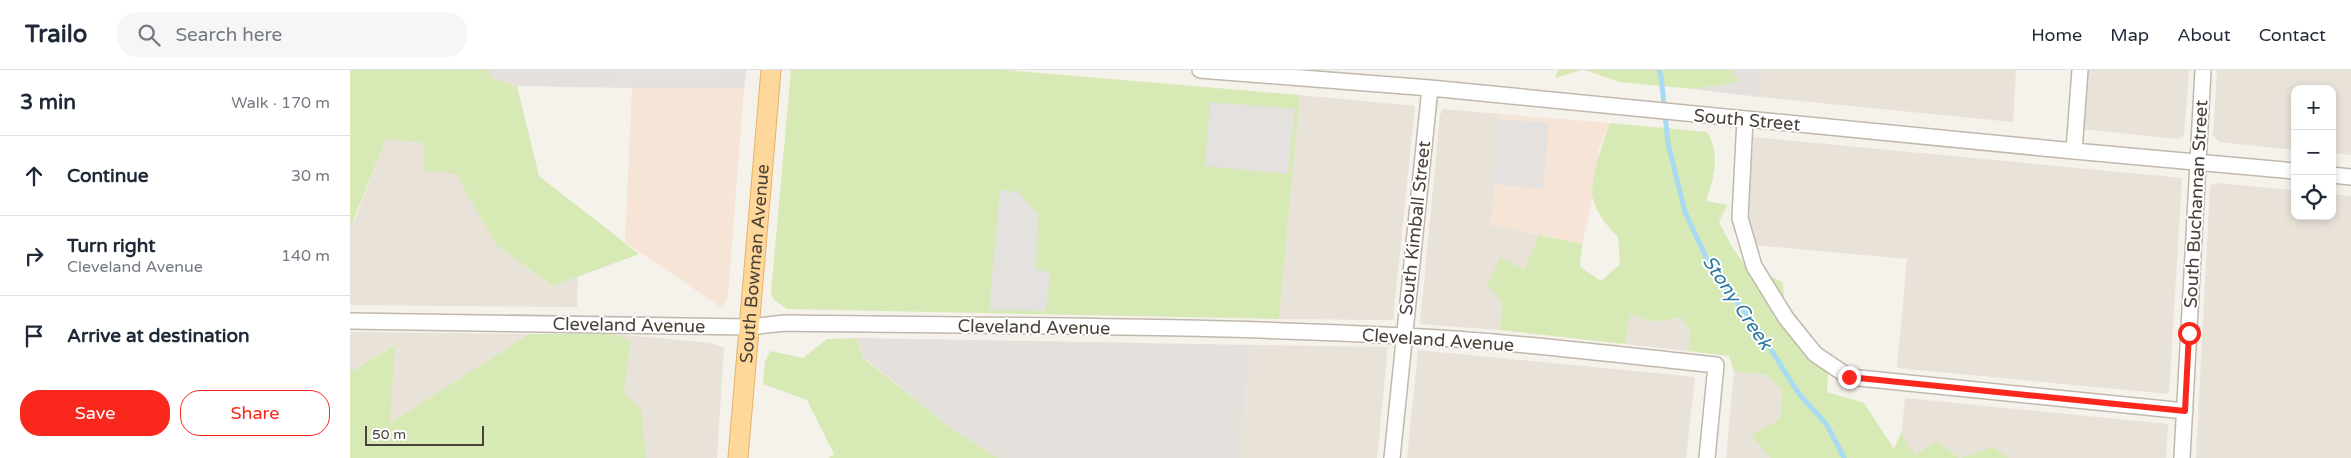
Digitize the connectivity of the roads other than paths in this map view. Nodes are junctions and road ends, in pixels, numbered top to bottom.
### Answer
1 (771, 70) edge
2 (1200, 70) edge
3 (2080, 70) edge
4 (2204, 70) edge
5 (1430, 88) junction
6 (1745, 120) junction
7 (2074, 151) junction
8 (2198, 160) junction
9 (2291, 171) edge
10 (2336, 175) edge
11 (2351, 176) edge
12 (350, 321) edge
13 (749, 327) junction
14 (1404, 336) junction
15 (2185, 411) junction
16 (738, 458) edge
17 (1392, 458) edge
18 (1707, 458) edge
19 (2182, 458) edge

1 - 13 main road, South Bowman Avenue
2 - 5 street, South Street
3 - 7 street
4 - 8 street, South Buchannan Street
5 - 6 street, South Street
5 - 14 street, South Kimball Street
6 - 7 street, South Street
6 - 15 street
7 - 8 street, South Street
8 - 9 street, South Street
8 - 15 street, South Buchannan Street
10 - 11 street
12 - 13 street, Cleveland Avenue
13 - 14 street, Cleveland Avenue
13 - 16 main road, South Bowman Avenue
14 - 17 street, South Kimball Street
14 - 18 street, Cleveland Avenue
15 - 19 street, South Buchannan Street

